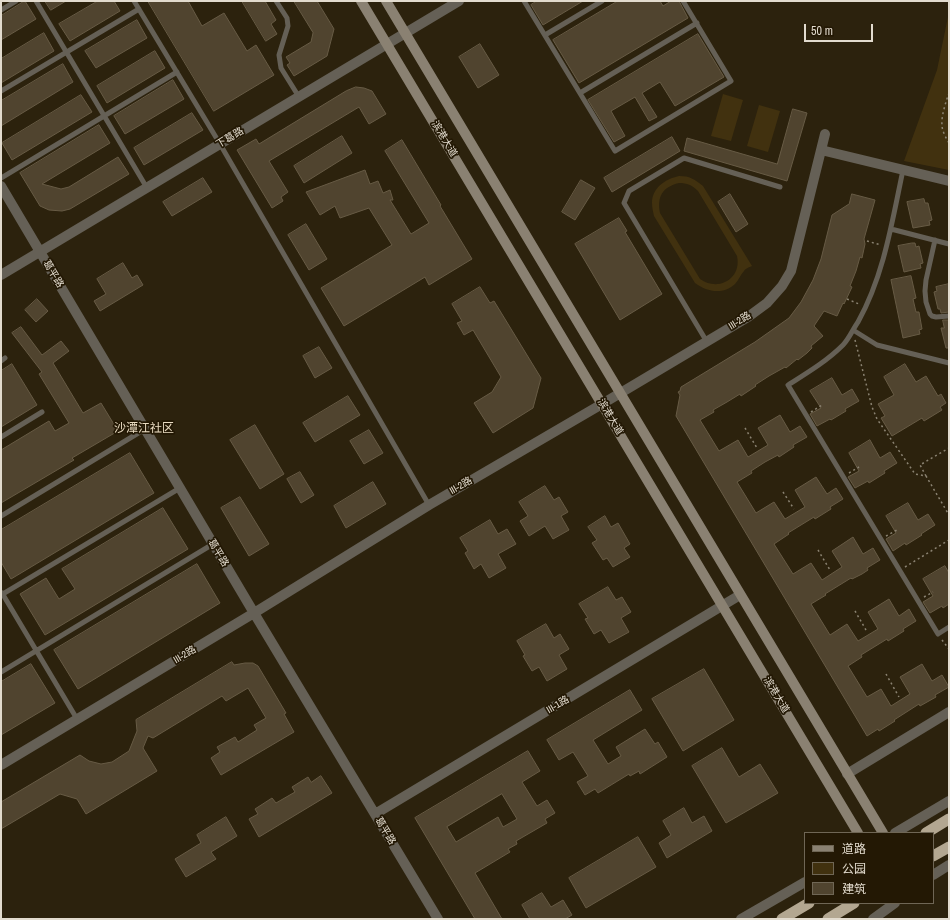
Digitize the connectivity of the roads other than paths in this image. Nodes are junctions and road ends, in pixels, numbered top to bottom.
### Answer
1 (16, 1) edge
2 (36, 1) edge
3 (134, 1) edge
4 (276, 1) edge
5 (362, 1) edge
6 (386, 1) edge
7 (459, 1) edge
8 (524, 1) edge
9 (602, 1) edge
10 (683, 1) edge
11 (139, 9) junction
12 (1, 10) edge
13 (697, 23) junction
14 (405, 33) junction
15 (545, 35) junction
16 (387, 44) junction
17 (66, 52) junction
18 (177, 72) junction
19 (1, 91) edge
20 (580, 93) junction
21 (299, 97) junction
22 (104, 116) junction
23 (825, 134) dead end
24 (220, 144) junction
25 (821, 150) junction
26 (903, 170) junction
27 (1, 178) edge
28 (949, 181) edge
29 (1, 186) edge
30 (780, 187) dead end
31 (147, 188) junction
32 (891, 230) junction
33 (935, 240) junction
34 (949, 244) edge
35 (40, 252) junction
36 (1, 275) edge
37 (949, 316) edge
38 (853, 330) junction
39 (706, 342) junction
40 (949, 363) edge
41 (620, 394) junction
42 (602, 404) junction
43 (42, 412) dead end
44 (145, 429) junction
45 (1, 437) edge
46 (180, 488) junction
47 (429, 505) junction
48 (1, 516) edge
49 (213, 544) junction
50 (2, 594) edge
51 (740, 595) junction
52 (722, 606) junction
53 (254, 613) junction
54 (949, 627) edge
55 (36, 651) junction
56 (1, 672) edge
57 (949, 712) edge
58 (78, 719) junction
59 (1, 765) edge
60 (847, 774) junction
61 (949, 801) edge
62 (375, 814) junction
63 (949, 819) edge
64 (857, 832) edge
65 (882, 832) edge
66 (897, 832) edge
67 (928, 832) edge
68 (949, 846) edge
69 (934, 855) edge
70 (949, 865) edge
71 (934, 874) edge
72 (804, 883) edge
73 (807, 904) edge
74 (852, 904) edge
75 (894, 904) edge
76 (438, 919) edge
77 (741, 919) edge
78 (782, 919) edge
79 (828, 919) edge
80 (873, 919) edge

1 - 12 lane
2 - 17 lane
3 - 11 lane
4 - 21 lane
5 - 16 main road, 滨港大道
6 - 14 main road, 滨港大道
7 - 14 street, 下葛路
8 - 15 lane
9 - 15 lane
10 - 13 lane
11 - 17 lane
11 - 18 lane
13 - 20 lane
13 - 20 lane
14 - 16 street, 下葛路
14 - 41 main road, 滨港大道
15 - 20 lane
16 - 21 street, 下葛路
16 - 42 main road, 滨港大道
17 - 19 lane
17 - 22 lane
18 - 22 lane
18 - 24 lane
21 - 24 street, 下葛路
22 - 27 lane
22 - 31 lane
23 - 25 street, III-2路
24 - 31 street, 下葛路
24 - 47 lane
25 - 26 street
25 - 39 street, III-2路
26 - 28 street
26 - 32 lane
29 - 35 street, 葛平路
30 - 39 lane
31 - 35 street, 下葛路
32 - 33 lane
32 - 38 lane
33 - 34 lane
33 - 37 lane
35 - 36 street, 下葛路
35 - 44 street, 葛平路
38 - 40 lane
38 - 54 lane
39 - 41 street, III-2路
41 - 42 street, III-2路
41 - 51 main road, 滨港大道
42 - 47 street, III-2路
42 - 52 main road, 滨港大道
43 - 45 lane
44 - 46 street, 葛平路
44 - 48 lane
46 - 49 street, 葛平路
46 - 50 lane
47 - 53 street, III-2路
49 - 53 street, 葛平路
49 - 55 lane
50 - 55 lane
51 - 52 street, III-1路
51 - 60 main road, 滨港大道
52 - 62 street, III-1路
52 - 64 main road, 滨港大道
53 - 58 street, III-2路
53 - 62 street, 葛平路
55 - 56 lane
55 - 58 lane
57 - 60 street
58 - 59 street, III-2路
60 - 65 main road, 滨港大道
61 - 66 street
62 - 76 street, 葛平路
63 - 67 highway
68 - 69 highway
70 - 71 street
72 - 77 street
73 - 78 highway
74 - 79 highway
75 - 80 street

